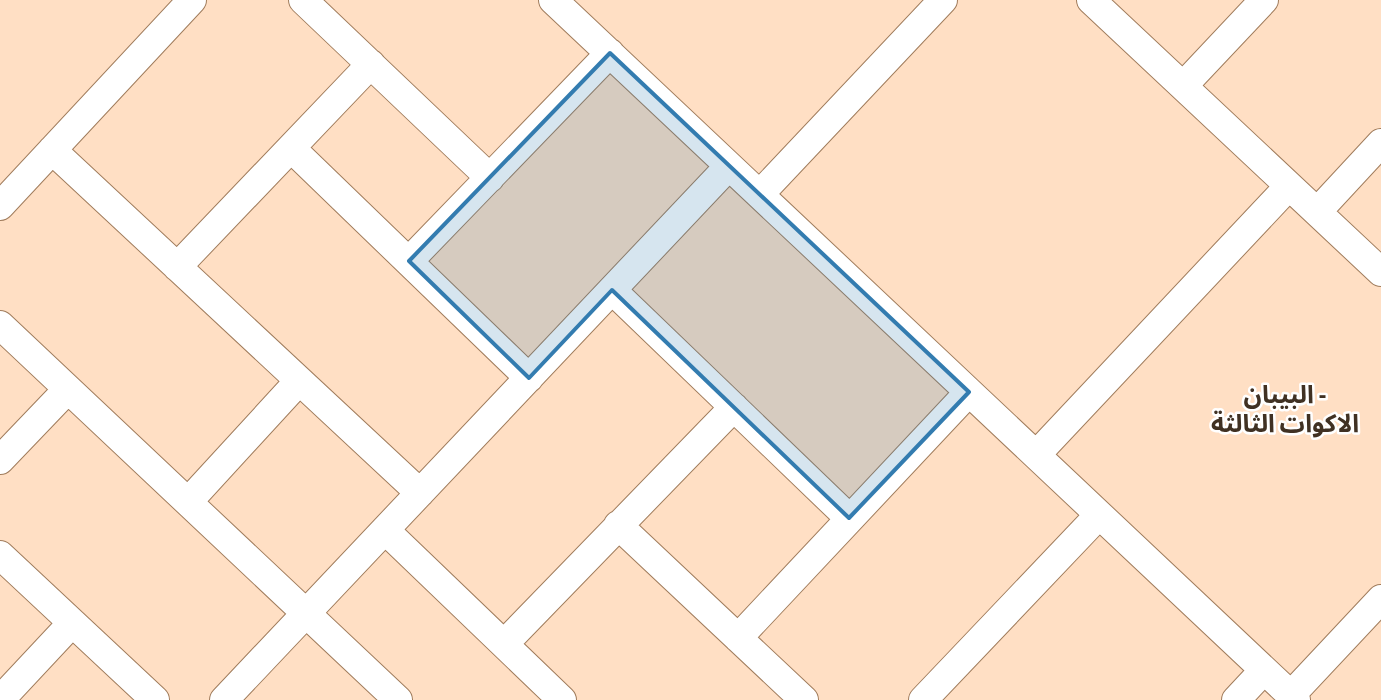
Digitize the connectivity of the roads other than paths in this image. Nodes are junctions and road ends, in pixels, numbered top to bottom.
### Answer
1 (192, 0) edge
2 (303, 0) edge
3 (553, 0) edge
4 (1091, 0) edge
5 (1264, 0) edge
6 (939, 1) edge
7 (610, 54) junction
8 (371, 64) junction
9 (1183, 86) junction
10 (1381, 143) edge
11 (291, 148) junction
12 (52, 150) junction
13 (729, 166) junction
14 (490, 178) junction
15 (1289, 186) junction
16 (760, 194) junction
17 (0, 206) edge
18 (1317, 212) junction
19 (409, 261) junction
20 (177, 267) junction
21 (1381, 272) edge
22 (612, 290) junction
23 (0, 325) edge
24 (529, 378) junction
25 (299, 380) junction
26 (68, 389) junction
27 (969, 392) junction
28 (734, 407) junction
29 (1036, 455) junction
30 (0, 460) edge
31 (420, 493) junction
32 (188, 502) junction
33 (1099, 514) junction
34 (849, 518) junction
35 (618, 526) junction
36 (385, 530) junction
37 (0, 556) edge
38 (1381, 599) edge
39 (306, 613) junction
40 (72, 623) junction
41 (738, 638) junction
42 (504, 644) junction
43 (1264, 670) junction
44 (1294, 698) edge
45 (0, 700) edge
46 (155, 700) edge
47 (224, 700) edge
48 (398, 700) edge
49 (562, 700) edge
50 (804, 700) edge
51 (923, 700) edge
52 (1236, 700) edge

1 - 12 street
2 - 8 street
3 - 7 street
4 - 9 street
5 - 9 street
6 - 16 street
7 - 13 street
7 - 14 street
8 - 11 street
8 - 14 street
9 - 15 street
10 - 18 street
11 - 19 street
11 - 20 street
12 - 17 street
12 - 20 street
13 - 16 street
13 - 22 street
14 - 19 street
15 - 18 street
15 - 29 street
16 - 27 street
18 - 21 street
19 - 24 street
20 - 25 street
22 - 24 street
22 - 28 street
23 - 26 street
24 - 31 street
25 - 31 street
25 - 32 street
26 - 30 street
26 - 32 street
27 - 29 street
27 - 34 street
28 - 34 street
28 - 35 street
29 - 33 street
31 - 36 street
32 - 39 street
33 - 43 street
33 - 51 street
34 - 41 street
35 - 41 street
35 - 42 street
36 - 39 street
36 - 42 street
37 - 40 street
38 - 44 street
39 - 47 street
39 - 48 street
40 - 45 street
40 - 46 street
41 - 50 street
42 - 49 street
43 - 44 street
43 - 52 street

